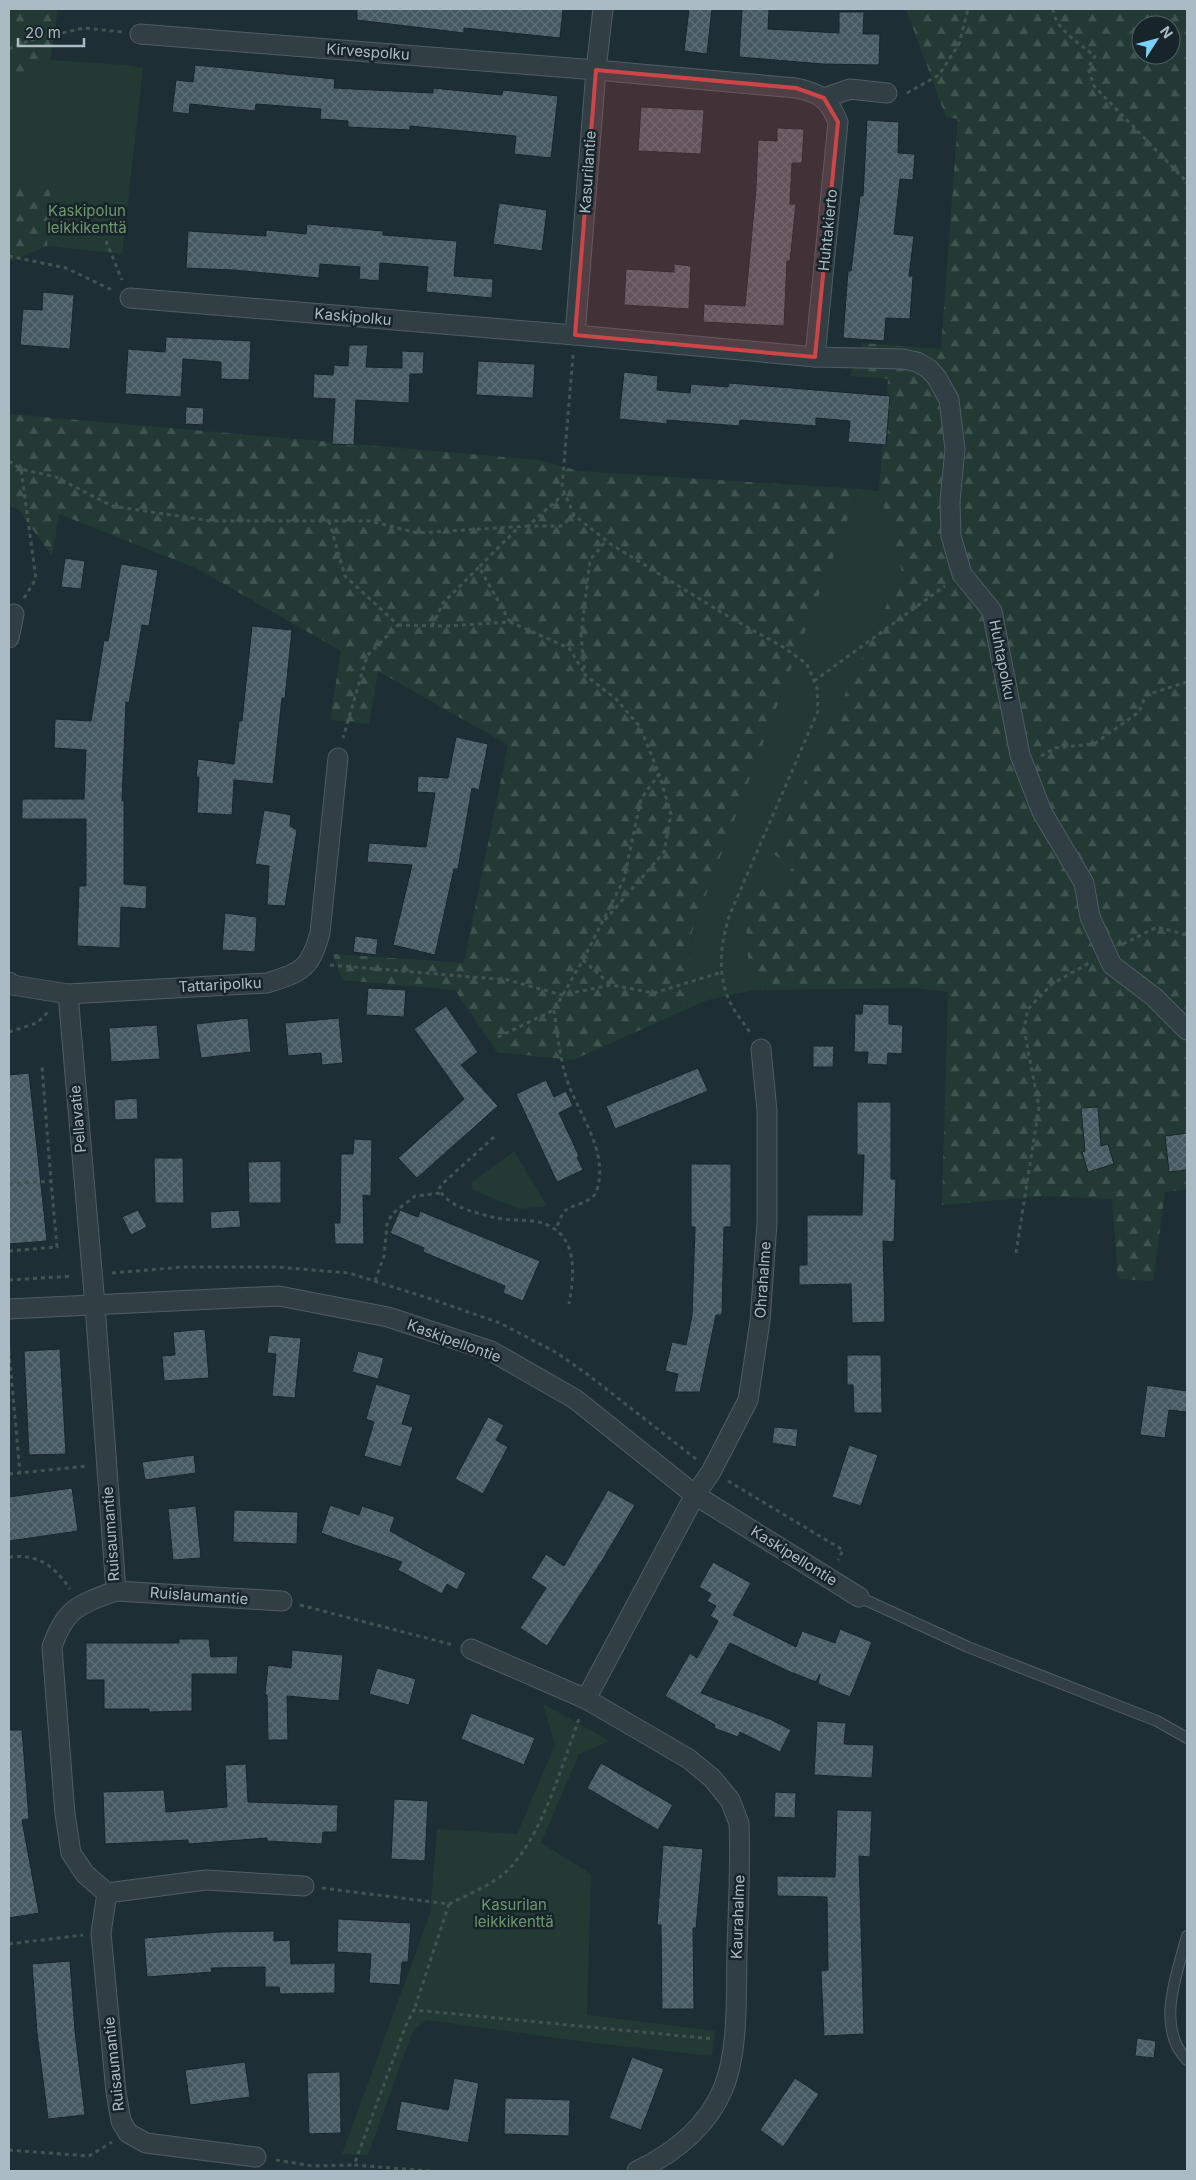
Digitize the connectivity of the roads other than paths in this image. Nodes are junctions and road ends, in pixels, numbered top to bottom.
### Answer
1 (603, 9) edge
2 (140, 34) road end
3 (596, 70) junction
4 (887, 93) road end
5 (824, 98) junction
6 (130, 298) road end
7 (575, 335) junction
8 (815, 357) junction
9 (14, 614) road end
10 (9, 638) edge
11 (338, 758) road end
12 (9, 982) edge
13 (68, 994) junction
14 (1187, 1030) edge
15 (761, 1049) road end
16 (95, 1305) junction
17 (9, 1310) edge
18 (695, 1495) junction
19 (116, 1591) junction
20 (859, 1597) joint
21 (282, 1601) road end
22 (471, 1649) road end
23 (586, 1699) junction
24 (1187, 1738) edge
25 (304, 1886) road end
26 (107, 1893) junction
27 (1187, 1936) edge
28 (1187, 2060) edge
29 (256, 2156) road end
30 (637, 2171) edge

1 - 3 street, Kasurilantie
2 - 3 street, Kirvespolku
3 - 5 street
3 - 7 street, Kasurilantie
4 - 5 street
5 - 8 street, Huhtakierto
6 - 7 street, Kaskipolku
7 - 8 street
8 - 14 street, Huhtapolku
9 - 10 street
11 - 13 street, Tattaripolku
12 - 13 street
13 - 16 street, Pellavatie
15 - 18 street, Ohrahalme
16 - 17 street, Kaskipellontie
16 - 18 street, Kaskipellontie
16 - 19 street, Ruisaumantie
18 - 20 street, Kaskipellontie
18 - 23 street
19 - 21 street, Ruislaumantie
19 - 26 street, Ruisaumantie
20 - 24 lane
22 - 23 street, Kaurahalme
23 - 30 street, Kaurahalme
25 - 26 street
26 - 29 street, Ruisaumantie
27 - 28 lane

